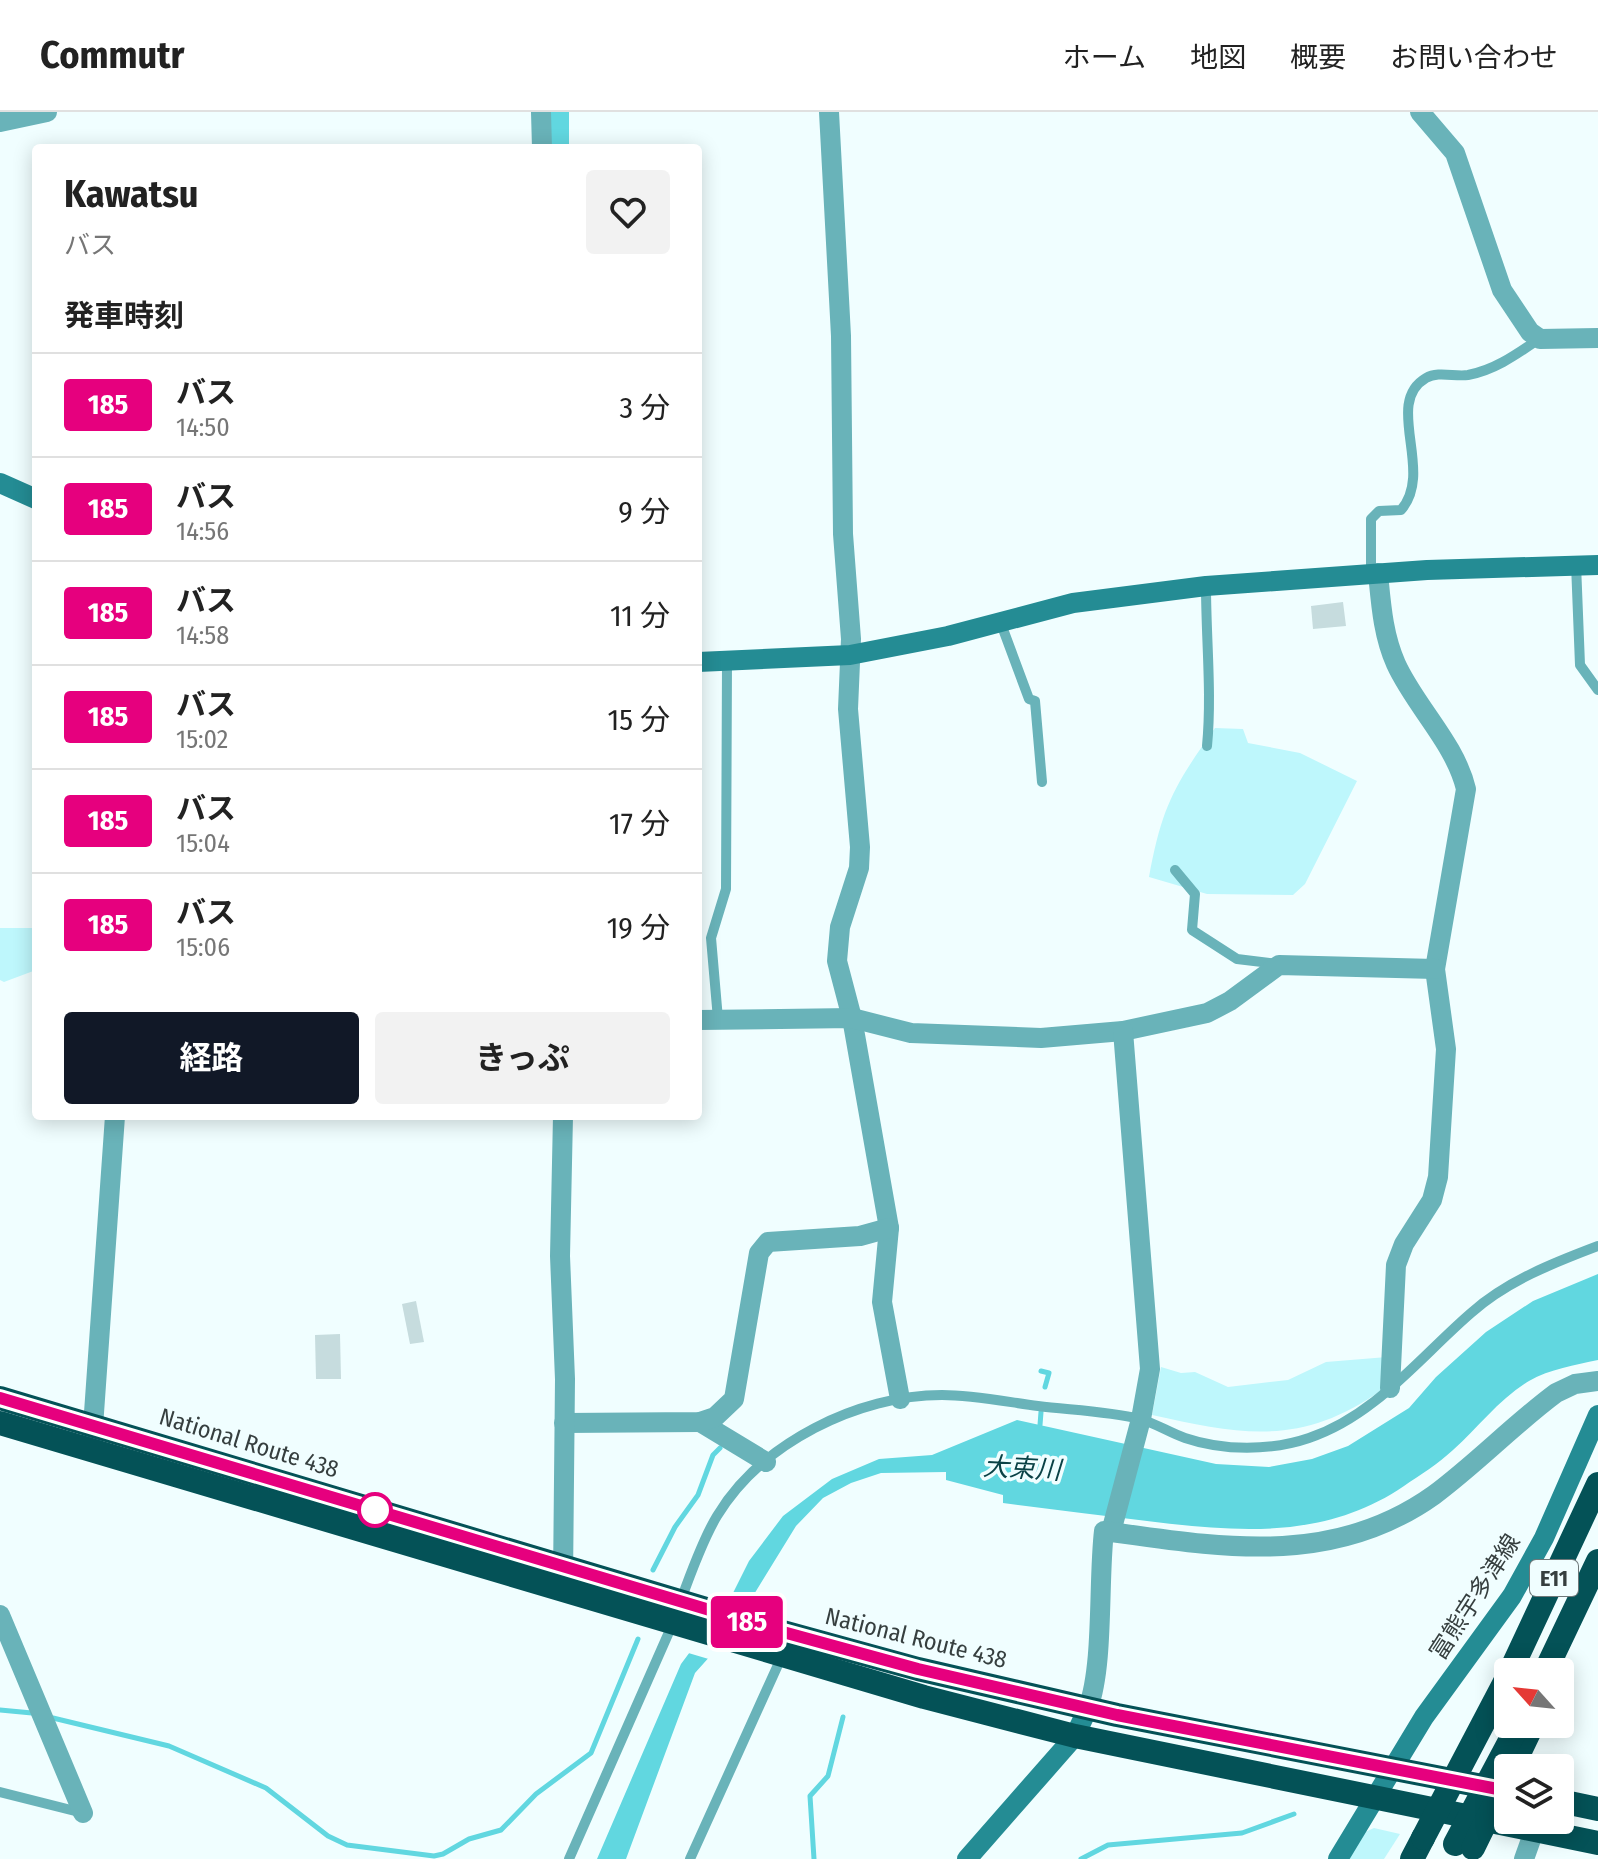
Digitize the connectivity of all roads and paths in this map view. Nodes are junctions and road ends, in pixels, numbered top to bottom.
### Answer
1 (47, 112) edge
2 (541, 112) edge
3 (829, 112) edge
4 (1420, 112) edge
5 (0, 122) edge
6 (542, 144) edge
7 (1598, 338) edge
8 (1540, 339) junction
9 (0, 483) edge
10 (32, 497) edge
11 (1576, 564) junction
12 (1598, 565) edge
13 (1374, 573) junction
14 (1206, 586) junction
15 (1000, 621) junction
16 (850, 655) junction
17 (702, 662) edge
18 (727, 662) junction
19 (1598, 690) edge
20 (1207, 746) dead end
21 (1042, 782) dead end
22 (1175, 870) dead end
23 (1279, 965) junction
24 (1435, 969) junction
25 (852, 1018) junction
26 (708, 1020) edge
27 (1123, 1031) junction
28 (115, 1120) edge
29 (563, 1120) edge
30 (889, 1228) junction
31 (1598, 1246) edge
32 (1598, 1381) edge
33 (1390, 1388) junction
34 (0, 1399) edge
35 (900, 1399) junction
36 (1598, 1415) edge
37 (700, 1422) junction
38 (0, 1423) edge
39 (564, 1423) junction
40 (1138, 1429) junction
41 (92, 1437) junction
42 (766, 1462) junction
43 (1598, 1484) edge
44 (1112, 1530) junction
45 (1598, 1561) edge
46 (563, 1566) junction
47 (562, 1591) junction
48 (680, 1613) junction
49 (0, 1615) edge
50 (1573, 1616) junction
51 (780, 1648) junction
52 (1516, 1658) edge
53 (1552, 1658) edge
54 (1558, 1658) edge
55 (1494, 1703) edge
56 (1088, 1708) junction
57 (1075, 1736) junction
58 (1513, 1738) edge
59 (1392, 1771) junction
60 (1494, 1789) edge
61 (0, 1792) edge
62 (1494, 1797) edge
63 (1377, 1798) junction
64 (1574, 1804) edge
65 (1598, 1809) edge
66 (83, 1813) joint
67 (1494, 1823) edge
68 (1533, 1834) edge
69 (1550, 1834) edge
70 (1598, 1843) edge
71 (1418, 1849) edge
72 (1460, 1852) edge
73 (569, 1859) edge
74 (690, 1859) edge
75 (967, 1859) edge
76 (1338, 1859) edge
77 (1524, 1859) edge

1 - 5 street
2 - 6 street
3 - 16 street
4 - 8 street
7 - 8 street
8 - 13 lane
9 - 10 street
11 - 12 street
11 - 13 street
11 - 19 lane
13 - 14 street
13 - 24 street
14 - 15 street
14 - 20 lane
15 - 16 street
15 - 21 lane
16 - 18 street
16 - 25 street
17 - 18 street
18 - 26 lane
22 - 23 lane
23 - 24 street
23 - 27 street
24 - 33 street
25 - 26 street
25 - 27 street
25 - 30 street
27 - 40 street
28 - 41 street
29 - 39 street
30 - 35 street
30 - 37 street
31 - 33 lane
32 - 44 street
33 - 40 lane
34 - 41 highway, National Route 438
35 - 40 lane
35 - 42 lane
36 - 59 street, 富熊宇多津線
37 - 39 street
37 - 42 street
38 - 41 highway, National Route 438
39 - 46 street
40 - 44 street
41 - 46 highway, National Route 438
41 - 47 highway, National Route 438
42 - 48 lane
43 - 52 highway, E11
44 - 56 street
45 - 50 highway, E11
46 - 47 street
46 - 48 highway, National Route 438
47 - 48 highway, National Route 438
48 - 51 highway, National Route 438
48 - 73 lane
49 - 66 street
50 - 53 highway, E11
50 - 54 highway
51 - 56 highway, National Route 438
51 - 57 highway, National Route 438
51 - 74 lane
55 - 71 highway, E11, bridge
56 - 57 street
56 - 59 highway, National Route 438
57 - 63 highway, National Route 438
57 - 75 street
58 - 72 highway, bridge
59 - 60 highway, National Route 438
59 - 63 street, 富熊宇多津線
61 - 66 lane
62 - 72 highway, bridge
63 - 67 highway, National Route 438
63 - 76 street, 富熊宇多津線
64 - 65 highway
68 - 77 street
69 - 70 highway, National Route 438

